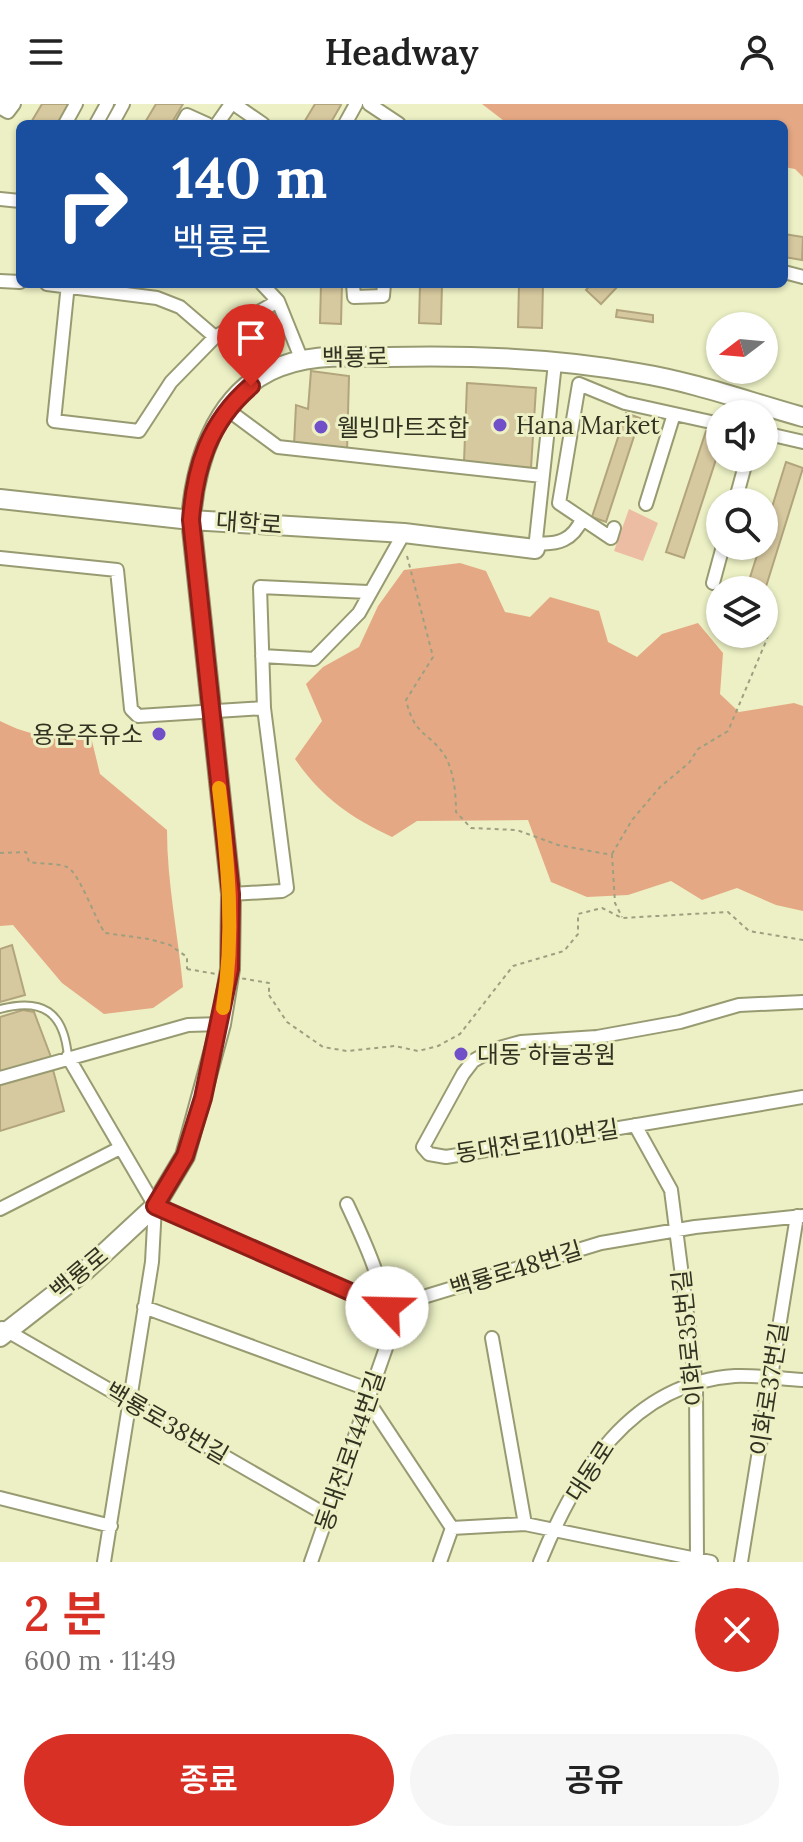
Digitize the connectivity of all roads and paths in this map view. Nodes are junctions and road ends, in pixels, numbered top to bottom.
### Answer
1 (2, 104) edge
2 (14, 104) edge
3 (366, 104) edge
4 (230, 105) edge
5 (250, 120) edge
6 (256, 120) edge
7 (386, 120) edge
8 (386, 120) edge
9 (68, 288) edge
10 (89, 288) edge
11 (266, 288) edge
12 (353, 288) edge
13 (384, 288) edge
14 (278, 301) junction
15 (215, 337) junction
16 (301, 358) junction
17 (555, 363) junction
18 (228, 410) junction
19 (674, 414) junction
20 (803, 417) edge
21 (706, 421) edge
22 (778, 436) edge
23 (803, 442) edge
24 (542, 476) junction
25 (0, 499) edge
26 (646, 504) dead end
27 (582, 519) junction
28 (191, 520) junction
29 (614, 528) dead end
30 (401, 537) junction
31 (535, 546) junction
32 (0, 558) edge
33 (368, 592) junction
34 (763, 648) edge
35 (262, 656) junction
36 (264, 708) junction
37 (210, 711) junction
38 (0, 853) edge
39 (612, 855) junction
40 (231, 894) junction
41 (622, 918) junction
42 (803, 940) edge
43 (803, 1002) edge
44 (0, 1009) edge
45 (221, 1024) junction
46 (68, 1057) junction
47 (0, 1078) edge
48 (803, 1097) edge
49 (635, 1125) junction
50 (120, 1148) junction
51 (347, 1204) dead end
52 (155, 1206) junction
53 (0, 1209) edge
54 (800, 1216) edge
55 (675, 1230) junction
56 (144, 1307) junction
57 (387, 1308) junction
58 (2, 1331) edge
59 (492, 1338) dead end
60 (770, 1379) junction
61 (803, 1380) edge
62 (696, 1385) junction
63 (369, 1395) junction
64 (127, 1401) junction
65 (0, 1498) edge
66 (328, 1516) junction
67 (525, 1524) junction
68 (111, 1526) junction
69 (452, 1528) junction
70 (554, 1531) junction
71 (656, 1558) edge
72 (697, 1560) junction
73 (104, 1562) edge
74 (311, 1562) edge
75 (440, 1562) edge
76 (540, 1562) edge
77 (711, 1562) edge
78 (741, 1562) edge

1 - 2 street
3 - 7 street
3 - 8 street
4 - 5 street
4 - 6 street
9 - 15 street
10 - 15 street
11 - 14 street
12 - 13 street
14 - 15 street
14 - 16 street
16 - 17 main road, 백룡로
16 - 18 main road, 백룡로
17 - 20 main road, 백룡로
17 - 24 street
18 - 24 street
18 - 28 main road, 백룡로
19 - 21 street
19 - 26 street
19 - 27 street
22 - 23 street
24 - 31 street
25 - 28 main road, 대학로
27 - 29 street
27 - 31 street
28 - 30 main road, 대학로
28 - 37 main road, 백룡로
30 - 31 main road, 대학로
30 - 33 street
30 - 39 path
32 - 37 street
33 - 35 street
33 - 35 street
34 - 39 path
35 - 36 street
36 - 37 street
36 - 40 street
37 - 40 main road, 백룡로
38 - 41 path, bridge
39 - 41 path
40 - 45 main road, 백룡로
41 - 42 path
43 - 49 street, 동대전로110번길
44 - 46 lane
45 - 46 street
45 - 52 main road, 백룡로
46 - 47 street
46 - 50 street
48 - 49 street, 동대전로110번길
49 - 55 street, 이화로35번길
50 - 52 street
50 - 53 street
51 - 57 street, 동대전로144번길
52 - 56 street
52 - 57 street
52 - 58 main road, 백룡로
54 - 55 street, 백룡로48번길
54 - 60 street, 이화로37번길
55 - 57 street, 백룡로48번길
55 - 62 street, 이화로35번길
56 - 63 street
56 - 64 street
57 - 63 street, 동대전로144번길
58 - 64 street, 백룡로38번길
59 - 67 street
60 - 61 street, 대동로
60 - 62 street, 대동로
60 - 78 street, 이화로37번길
62 - 70 street, 대동로
62 - 72 street, 이화로35번길
63 - 66 street, 동대전로144번길
63 - 69 street
64 - 66 street, 백룡로38번길
64 - 68 street
65 - 68 street
66 - 74 street, 동대전로144번길
67 - 69 street
67 - 70 street
68 - 73 street
69 - 75 street
70 - 71 street
70 - 76 street, 대동로
71 - 72 street
72 - 77 street

